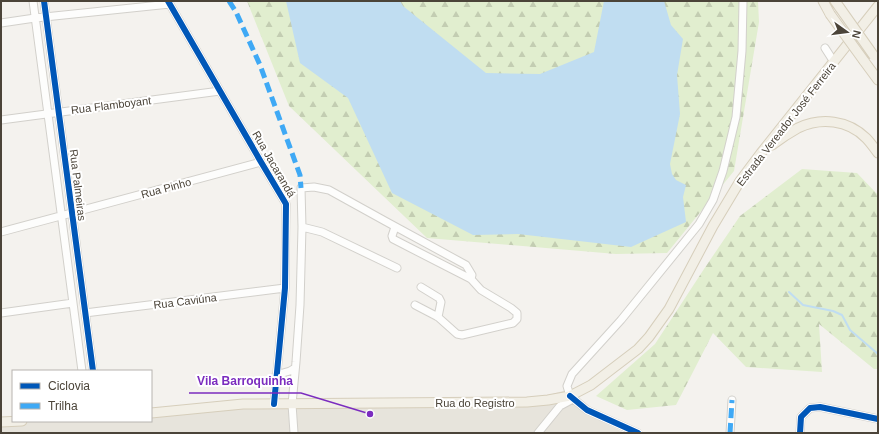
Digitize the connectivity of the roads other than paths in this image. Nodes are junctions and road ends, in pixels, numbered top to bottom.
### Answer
1 (33, 1) edge
2 (44, 1) edge
3 (743, 1) edge
4 (823, 1) edge
5 (878, 1) edge
6 (169, 3) edge
7 (838, 4) edge
8 (878, 6) edge
9 (46, 17) junction
10 (869, 17) junction
11 (35, 18) junction
12 (1, 23) edge
13 (825, 48) dead end
14 (876, 58) edge
15 (834, 62) junction
16 (878, 80) edge
17 (220, 91) junction
18 (59, 112) junction
19 (48, 114) junction
20 (1, 120) edge
21 (761, 153) junction
22 (878, 153) edge
23 (261, 162) junction
24 (72, 214) junction
25 (61, 216) junction
26 (713, 226) joint
27 (302, 227) junction
28 (395, 227) junction
29 (1, 232) edge
30 (397, 268) dead end
31 (471, 279) junction
32 (421, 287) dead end
33 (285, 288) junction
34 (73, 303) junction
35 (415, 305) dead end
36 (1, 313) edge
37 (85, 313) junction
38 (438, 317) junction
39 (295, 368) junction
40 (82, 370) edge
41 (93, 370) edge
42 (276, 375) junction
43 (572, 398) junction
44 (732, 400) dead end
45 (274, 404) junction
46 (292, 404) junction
47 (152, 413) edge
48 (878, 419) edge
49 (12, 421) edge
50 (1, 422) edge
51 (633, 432) edge
52 (294, 433) edge
53 (538, 433) edge
54 (730, 433) edge
55 (800, 433) edge

1 - 11 street, Rua Palmeiras
2 - 9 street, Rua Palmeiras
3 - 43 street
4 - 16 main road, bridge
5 - 10 main road
6 - 9 street
6 - 17 street, Rua Jacarandá
7 - 14 main road, bridge
8 - 10 main road, Estrada Vereador José Ferreira
9 - 11 street
9 - 18 street, Rua Palmeiras
10 - 15 main road, Estrada Vereador José Ferreira
11 - 12 street
11 - 19 street, Rua Palmeiras
13 - 15 street
15 - 21 main road, Estrada Vereador José Ferreira
17 - 18 street, Rua Flamboyant
17 - 23 street, Rua Jacarandá
18 - 19 street, Rua Flamboyant
18 - 24 street, Rua Palmeiras
19 - 20 street, Rua Flamboyant
19 - 25 street, Rua Palmeiras
21 - 22 main road
21 - 26 main road, Estrada Vereador José Ferreira
23 - 24 street, Rua Pinho
23 - 33 street, Rua Jacarandá
24 - 25 street, Rua Pinho
24 - 37 street, Rua Palmeiras
25 - 29 street, Rua Pinho
25 - 34 street, Rua Palmeiras
26 - 43 main road, Rua do Registro
27 - 28 street
27 - 30 street
27 - 39 street
28 - 31 street
28 - 31 street
31 - 38 street
32 - 38 street
33 - 37 street, Rua Caviúna
33 - 42 street, Rua Jacarandá
34 - 36 street
34 - 40 street, Rua Palmeiras
35 - 38 street
37 - 41 street, Rua Palmeiras
39 - 42 street
39 - 46 street
42 - 45 street, Rua Jacarandá
43 - 46 main road, Rua do Registro
43 - 51 street
43 - 53 street
44 - 54 street
45 - 46 main road, Rua do Registro
45 - 47 main road, Rua do Registro
46 - 52 street
48 - 55 street
49 - 50 main road

